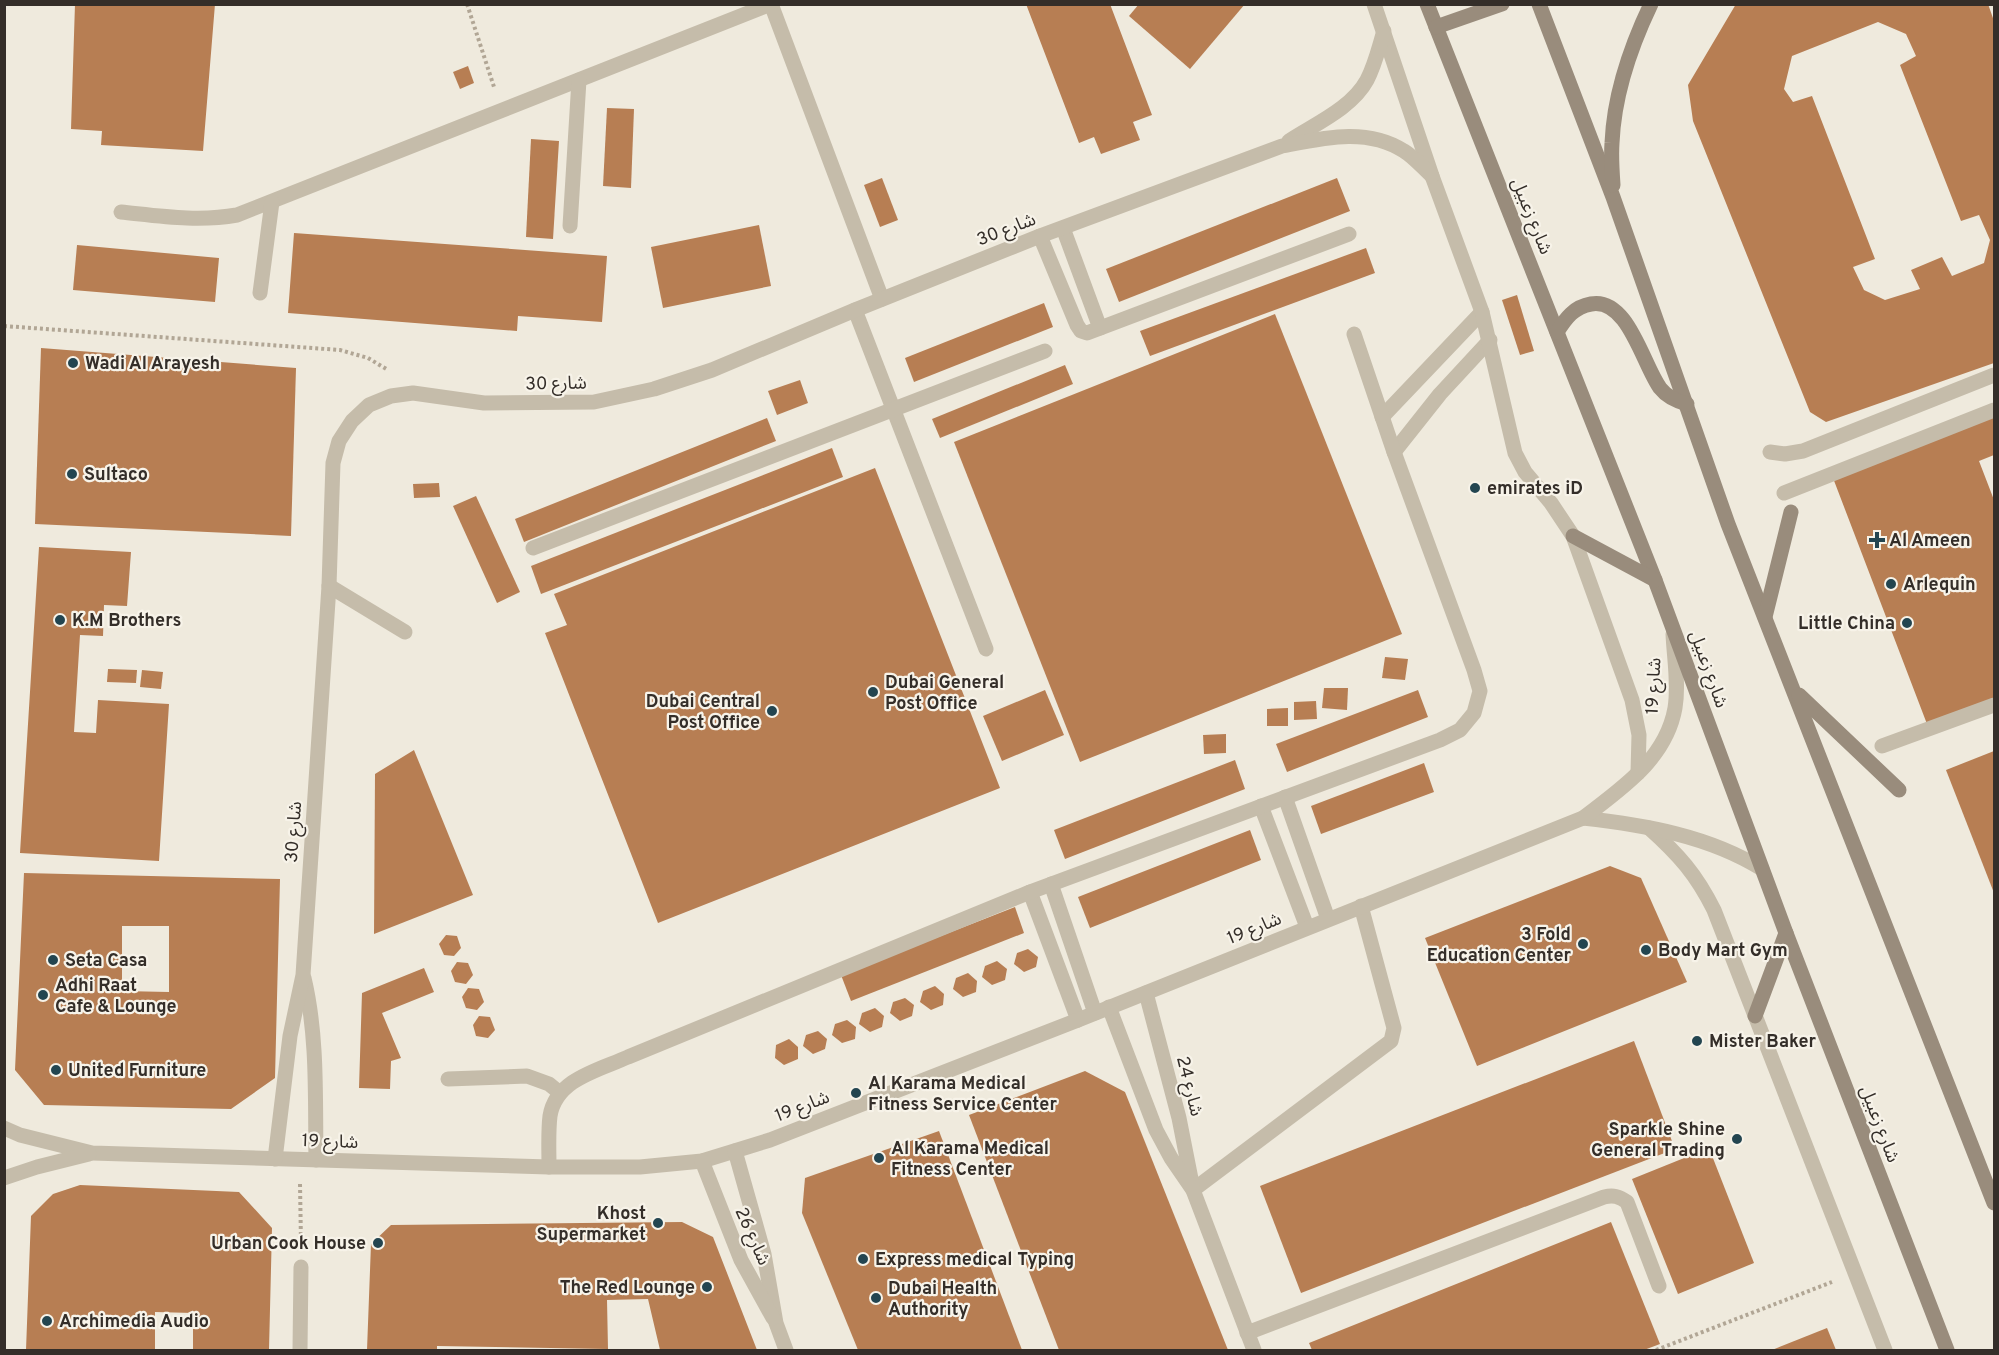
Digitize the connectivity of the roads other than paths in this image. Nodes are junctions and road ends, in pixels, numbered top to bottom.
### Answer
1 (1374, 4) edge
2 (1427, 4) edge
3 (1502, 4) edge
4 (1539, 4) edge
5 (1651, 4) edge
6 (1436, 27) junction
7 (1384, 31) junction
8 (579, 80) junction
9 (1282, 146) junction
10 (1432, 176) junction
11 (1613, 197) junction
12 (272, 202) junction
13 (122, 212) dead end
14 (570, 226) dead end
15 (1063, 228) junction
16 (1349, 234) dead end
17 (1040, 237) junction
18 (260, 293) dead end
19 (882, 299) junction
20 (855, 310) junction
21 (1482, 312) junction
22 (1100, 328) junction
23 (1557, 332) junction
24 (1354, 334) dead end
25 (1490, 340) junction
26 (1045, 351) dead end
27 (1995, 375) edge
28 (1687, 404) junction
29 (894, 408) junction
30 (1995, 410) edge
31 (1382, 417) junction
32 (1394, 452) junction
33 (1770, 452) dead end
34 (1784, 493) dead end
35 (1791, 512) dead end
36 (1573, 536) junction
37 (534, 548) dead end
38 (1655, 580) junction
39 (328, 586) junction
40 (1765, 617) junction
41 (1673, 628) junction
42 (405, 632) dead end
43 (986, 649) dead end
44 (1794, 692) junction
45 (1995, 705) edge
46 (1882, 746) dead end
47 (1638, 773) junction
48 (1899, 790) dead end
49 (1285, 797) junction
50 (1261, 806) junction
51 (1583, 818) junction
52 (1649, 828) junction
53 (1762, 869) junction
54 (1051, 884) junction
55 (1030, 892) junction
56 (1361, 906) junction
57 (1328, 918) junction
58 (1307, 927) junction
59 (1786, 933) junction
60 (303, 975) junction
61 (1146, 993) junction
62 (1102, 1010) junction
63 (1755, 1016) junction
64 (1078, 1020) junction
65 (448, 1079) dead end
66 (560, 1093) junction
67 (4, 1128) edge
68 (735, 1151) junction
69 (92, 1153) junction
70 (275, 1159) junction
71 (316, 1160) junction
72 (702, 1161) junction
73 (549, 1167) junction
74 (4, 1178) edge
75 (1192, 1190) junction
76 (1995, 1203) edge
77 (301, 1267) road end
78 (1659, 1286) dead end
79 (776, 1323) junction
80 (1247, 1333) junction
81 (300, 1350) edge
82 (786, 1350) edge
83 (1254, 1350) edge
84 (1885, 1350) edge
85 (1947, 1350) edge

1 - 7 street
2 - 6 main road, شارع زعبيل
3 - 6 main road
4 - 11 main road
5 - 11 main road
6 - 23 main road, شارع زعبيل
7 - 9 street, شارع 30
7 - 10 street
8 - 12 street
8 - 14 street
8 - 19 street
9 - 10 street, شارع 30
9 - 15 street, شارع 30
10 - 21 street
11 - 28 main road
12 - 13 street
12 - 18 street
15 - 17 street, شارع 30
15 - 22 street
16 - 22 street
17 - 19 street, شارع 30
17 - 22 street
19 - 20 street, شارع 30
20 - 29 street
20 - 39 street, شارع 30
21 - 25 street
21 - 31 street
23 - 28 main road
23 - 38 main road, شارع زعبيل
24 - 31 street
25 - 32 street
25 - 36 street
26 - 29 street
27 - 33 street
28 - 40 main road
29 - 37 street
29 - 43 street
30 - 34 street
31 - 32 street
32 - 49 street
35 - 40 main road
36 - 38 main road
36 - 47 street
38 - 41 main road, شارع زعبيل
39 - 42 street
39 - 60 street, شارع 30
40 - 44 main road
41 - 47 street, شارع 19
41 - 53 main road, شارع زعبيل
44 - 48 main road
44 - 76 main road
45 - 46 street
47 - 51 street, شارع 19
49 - 50 street
49 - 57 street
50 - 54 street
50 - 58 street
51 - 52 street
51 - 56 street, شارع 19
52 - 53 street
52 - 63 street
53 - 59 main road, شارع زعبيل
54 - 55 street
54 - 62 street, شارع 24
55 - 64 street
55 - 66 street
56 - 57 street, شارع 19
56 - 75 street
57 - 58 street, شارع 19
58 - 61 street, شارع 19
59 - 63 main road
59 - 85 main road, شارع زعبيل
60 - 70 street, شارع 30
60 - 71 street, شارع 30
61 - 62 street, شارع 19
61 - 75 street, شارع 24
62 - 64 street, شارع 19
62 - 75 street, شارع 24
63 - 84 street
64 - 68 street, شارع 19
65 - 66 street
66 - 73 street
67 - 69 street, شارع 19
68 - 72 street, شارع 19
68 - 79 street, شارع 26
69 - 70 street, شارع 19
69 - 74 street, شارع 19
70 - 71 street, شارع 19
71 - 73 street, شارع 19
72 - 73 street, شارع 19
72 - 79 street, شارع 26
75 - 80 street, شارع 24
77 - 81 street
78 - 80 street
79 - 82 street, شارع 26
80 - 83 street, شارع 24

